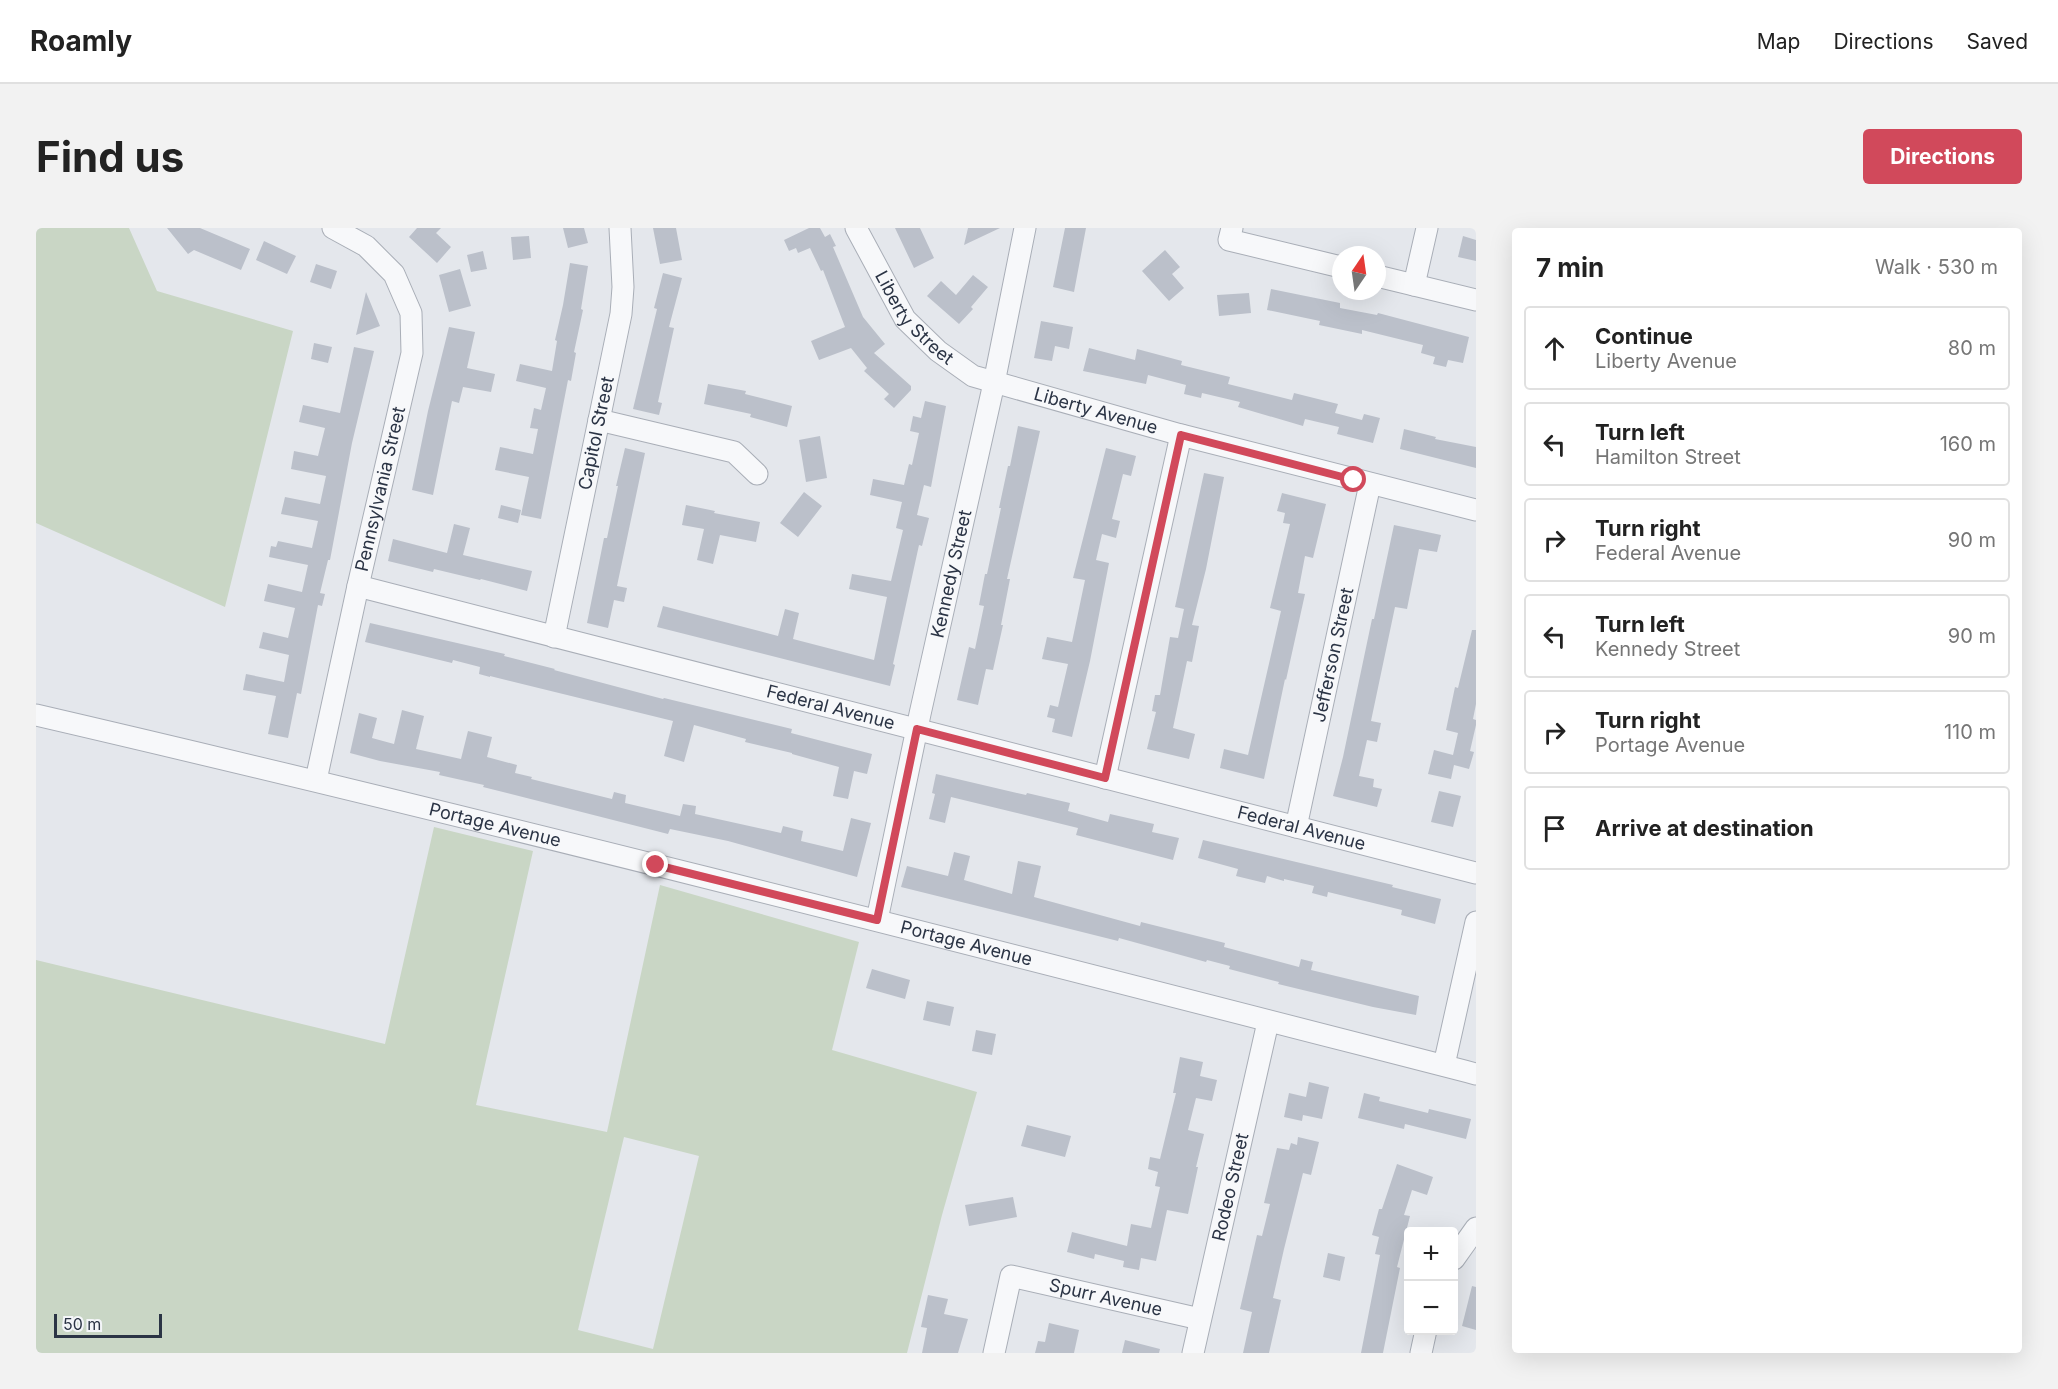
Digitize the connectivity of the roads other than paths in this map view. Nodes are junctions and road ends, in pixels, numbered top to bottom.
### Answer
1 (333, 228) edge
2 (620, 228) edge
3 (856, 228) edge
4 (1025, 228) edge
5 (1427, 228) edge
6 (1230, 234) edge
7 (1332, 264) edge
8 (1386, 278) edge
9 (1414, 285) junction
10 (1476, 300) edge
11 (994, 383) junction
12 (599, 420) junction
13 (1181, 435) junction
14 (758, 474) dead end
15 (1370, 484) junction
16 (1476, 510) edge
17 (358, 586) junction
18 (554, 637) junction
19 (36, 715) edge
20 (917, 729) junction
21 (1105, 778) junction
22 (316, 780) junction
23 (1296, 826) junction
24 (1476, 873) edge
25 (877, 920) junction
26 (1476, 922) edge
27 (1268, 1022) junction
28 (1444, 1065) junction
29 (1476, 1074) edge
30 (1476, 1228) edge
31 (1458, 1253) edge
32 (1200, 1319) junction
33 (1425, 1335) edge
34 (994, 1353) edge
35 (1193, 1353) edge
36 (1421, 1353) edge

1 - 17 street, Pennsylvania Street
2 - 12 street, Capitol Street
3 - 11 street, Liberty Street
4 - 11 street, Kennedy Street
5 - 9 street
6 - 7 street
8 - 9 street
9 - 10 street
11 - 13 street, Liberty Avenue
11 - 20 street, Kennedy Street
12 - 14 street
12 - 18 street, Capitol Street
13 - 15 street, Liberty Avenue
13 - 21 street
15 - 16 street, Liberty Avenue
15 - 23 street, Jefferson Street
17 - 18 street, Federal Avenue
17 - 22 street, Pennsylvania Street
18 - 20 street, Federal Avenue
19 - 22 street, Portage Avenue
20 - 21 street, Federal Avenue
20 - 25 street, Kennedy Street
21 - 23 street, Federal Avenue
22 - 25 street, Portage Avenue
23 - 24 street, Federal Avenue
25 - 27 street, Portage Avenue
26 - 28 street
27 - 28 street, Portage Avenue
27 - 32 street, Rodeo Street
28 - 29 street, Portage Avenue
30 - 31 street
32 - 34 street, Spurr Avenue
32 - 35 street, Rodeo Street
33 - 36 street

